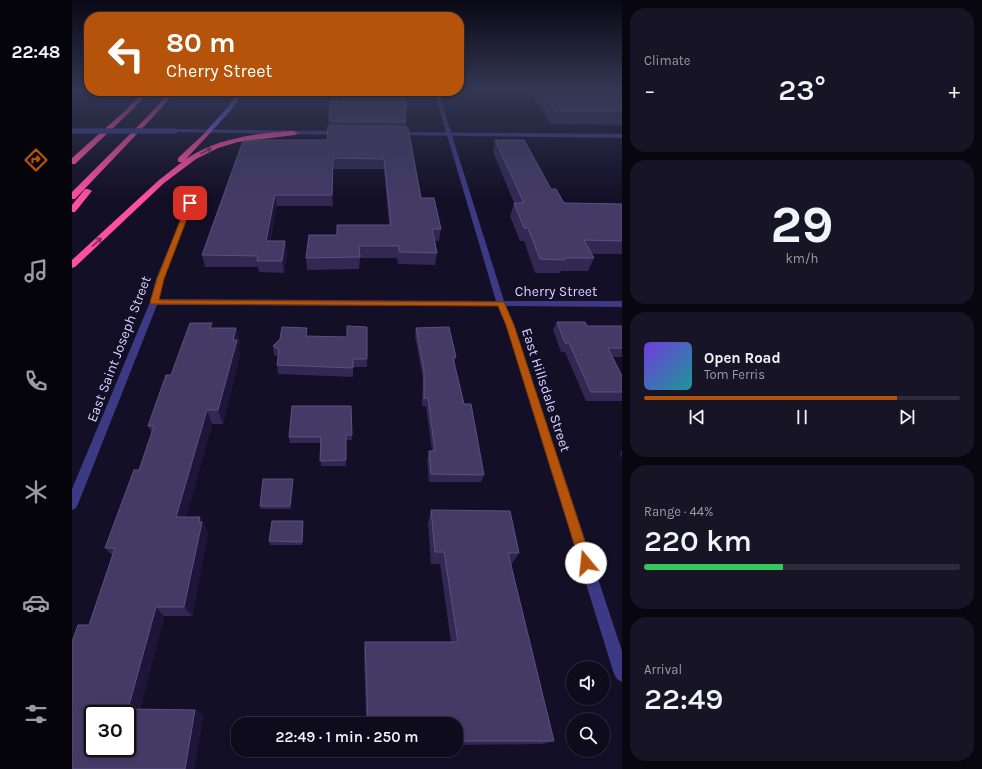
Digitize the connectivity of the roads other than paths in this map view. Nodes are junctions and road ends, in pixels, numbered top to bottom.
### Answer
1 (104, 126) edge
2 (110, 126) edge
3 (140, 126) edge
4 (215, 126) edge
5 (447, 126) edge
6 (212, 129) junction
7 (72, 130) edge
8 (295, 132) junction
9 (350, 133) edge
10 (389, 134) edge
11 (449, 134) junction
12 (622, 136) edge
13 (83, 143) dead end
14 (113, 155) junction
15 (72, 162) edge
16 (72, 197) edge
17 (190, 203) dead end
18 (72, 210) edge
19 (122, 218) junction
20 (72, 265) edge
21 (154, 302) junction
22 (501, 304) junction
23 (622, 304) edge
24 (72, 504) edge
25 (622, 674) edge

1 - 13 highway
2 - 15 highway
3 - 14 highway
4 - 6 main road
5 - 11 street, East Hillsdale Street
6 - 7 street, bridge
6 - 8 street
6 - 19 highway
8 - 9 street
19 -> 8 highway
10 - 11 street
11 - 12 street
11 - 22 street, East Hillsdale Street
14 - 16 highway
14 - 18 highway
17 - 21 street, East Saint Joseph Street
20 -> 19 highway
21 - 22 street, Cherry Street
21 - 24 street, East Saint Joseph Street
22 - 23 street, Cherry Street
22 - 25 street, East Hillsdale Street

